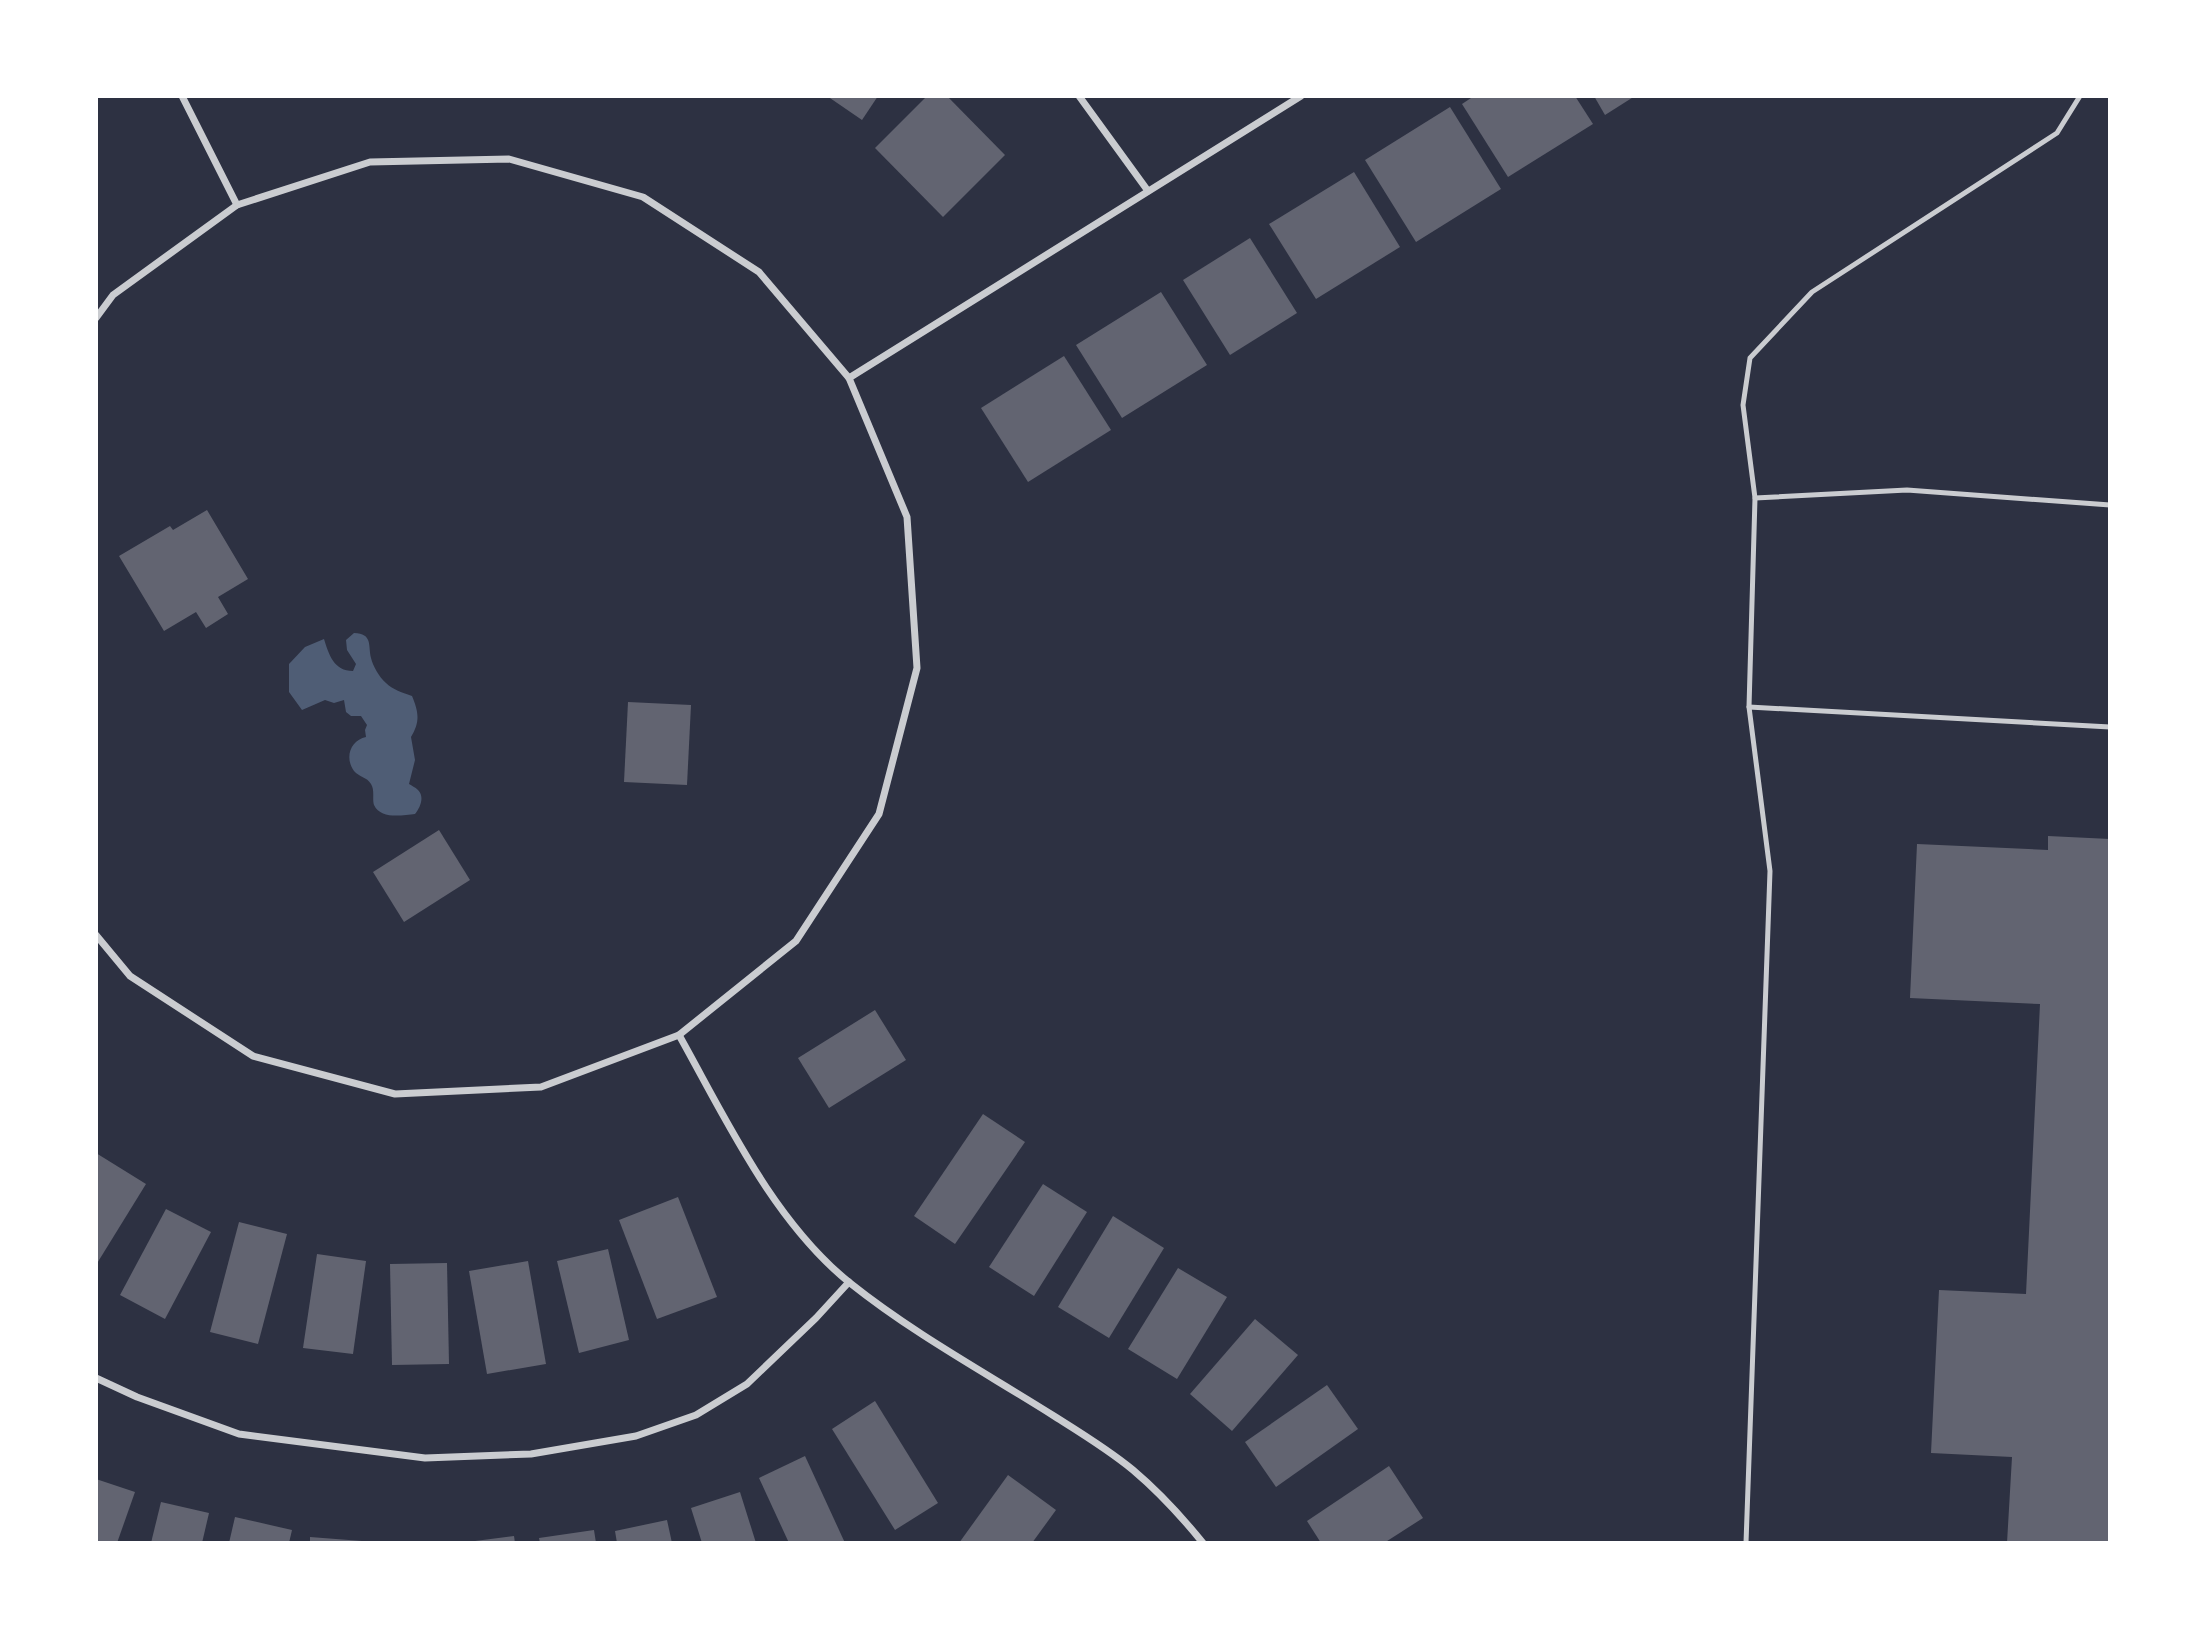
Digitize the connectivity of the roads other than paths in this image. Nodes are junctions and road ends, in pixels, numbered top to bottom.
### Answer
1 (182, 96) edge
2 (1079, 96) edge
3 (1301, 96) edge
4 (2080, 96) edge
5 (1148, 191) junction
6 (237, 205) junction
7 (96, 318) edge
8 (849, 378) junction
9 (1755, 498) junction
10 (2110, 505) edge
11 (1749, 707) junction
12 (2110, 727) edge
13 (96, 935) edge
14 (679, 1035) junction
15 (849, 1282) junction
16 (96, 1378) edge
17 (1203, 1543) edge
18 (1746, 1543) edge

1 - 6 street
2 - 5 street
3 - 5 street
4 - 9 lane
5 - 8 street
6 - 7 street
6 - 8 street
8 - 14 street
9 - 10 lane
9 - 11 lane
11 - 12 lane
11 - 18 lane
13 - 14 street
14 - 15 street
15 - 16 street
15 - 17 street

